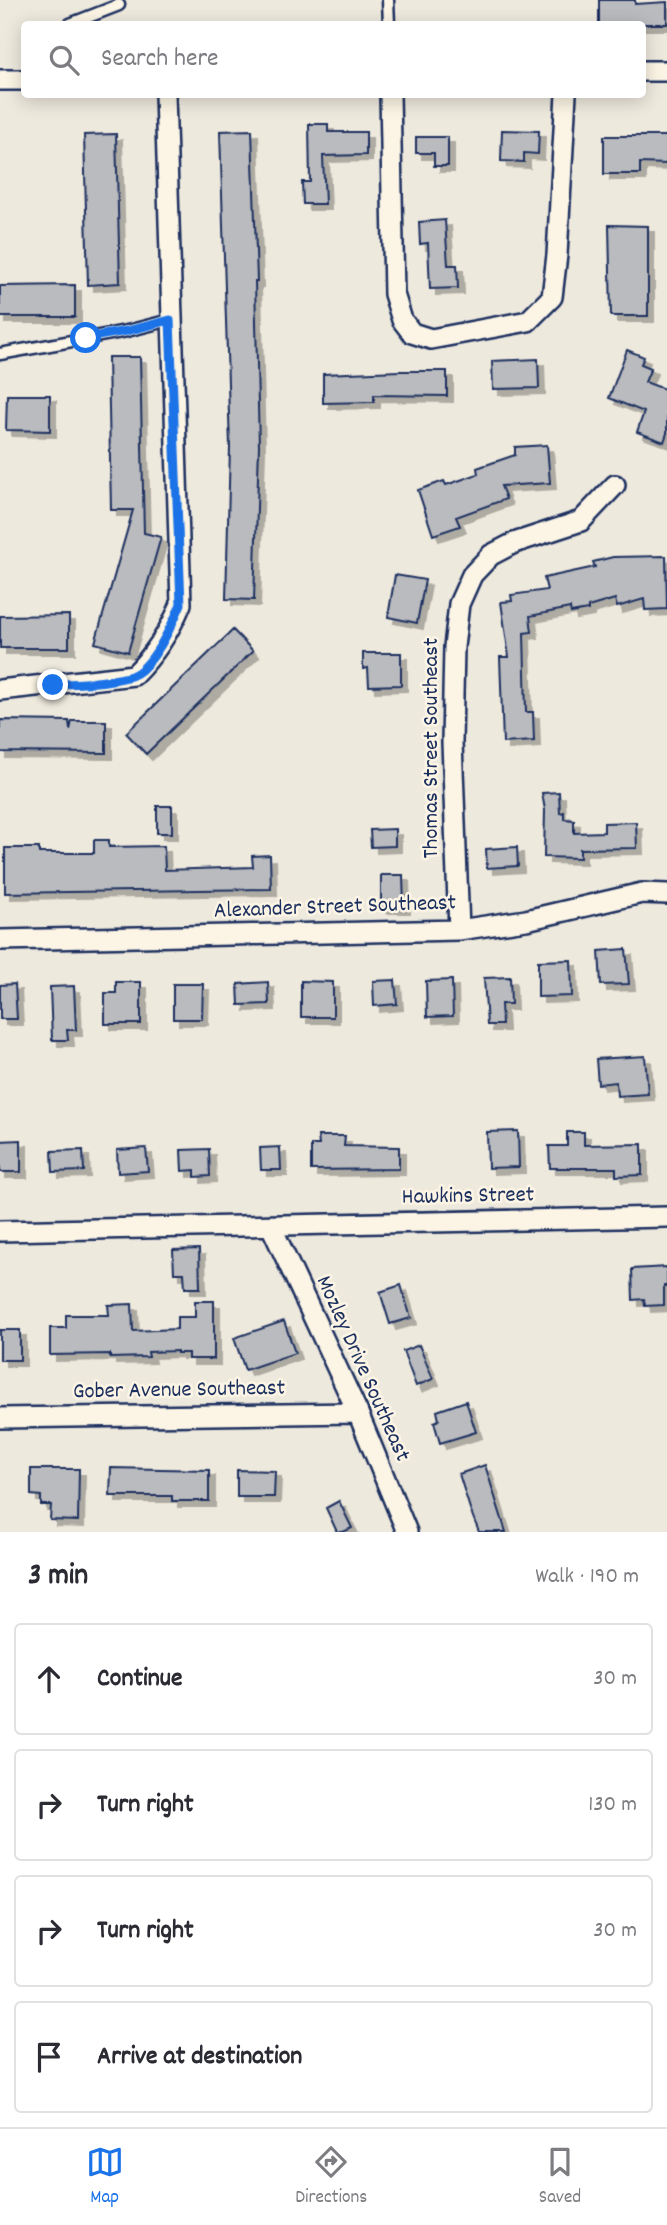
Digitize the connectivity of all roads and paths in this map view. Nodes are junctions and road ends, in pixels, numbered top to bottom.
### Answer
1 (388, 0) edge
2 (119, 5) dead end
3 (76, 21) edge
4 (388, 21) edge
5 (646, 71) edge
6 (667, 71) edge
7 (0, 80) edge
8 (21, 80) edge
9 (165, 98) edge
10 (390, 98) edge
11 (566, 98) edge
12 (170, 320) junction
13 (0, 354) edge
14 (615, 485) dead end
15 (0, 690) edge
16 (667, 894) edge
17 (458, 930) junction
18 (0, 940) edge
19 (667, 1217) edge
20 (271, 1226) junction
21 (0, 1231) edge
22 (358, 1413) junction
23 (0, 1418) edge
24 (407, 1532) edge

1 - 4 lane
2 - 3 lane
5 - 6 street
7 - 8 street
9 - 12 street
10 - 11 street
12 - 13 lane
12 - 15 street
14 - 17 street, Thomas Street Southeast
16 - 17 street, Alexander Street Southeast
17 - 18 street, Alexander Street Southeast
19 - 20 street, Hawkins Street
20 - 21 street, Hawkins Street
20 - 22 street, Mozley Drive Southeast
22 - 23 street, Gober Avenue Southeast
22 - 24 street, Mozley Drive Southeast

